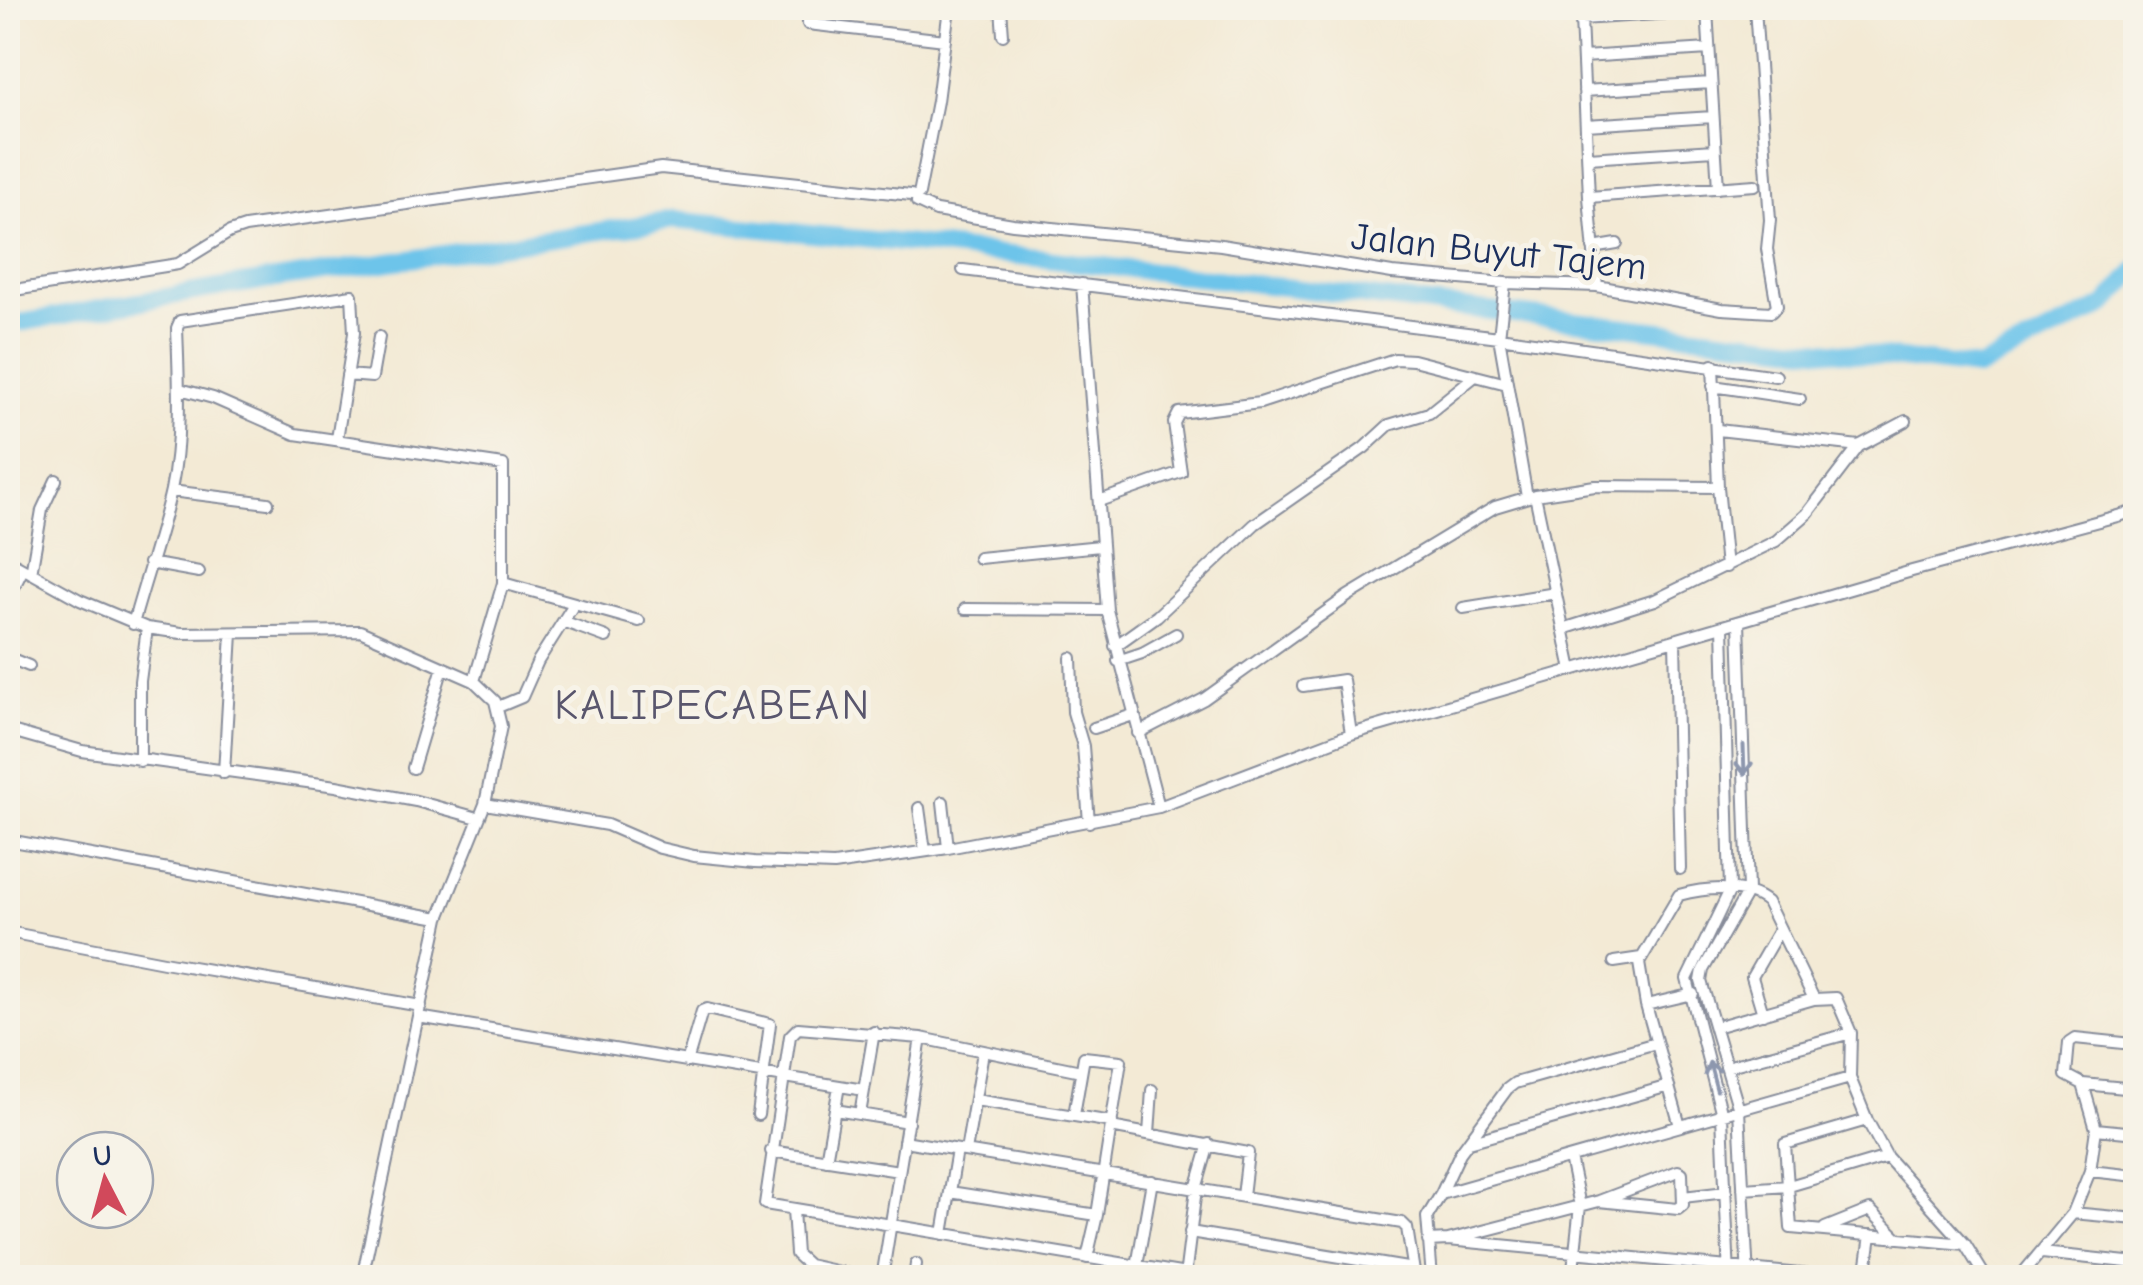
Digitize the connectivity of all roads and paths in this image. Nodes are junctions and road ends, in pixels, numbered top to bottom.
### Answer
1 (808, 8) edge
2 (949, 8) edge
3 (1001, 8) edge
4 (1752, 8) edge
5 (1707, 10) junction
6 (1003, 35) dead end
7 (945, 40) junction
8 (1708, 49) junction
9 (1583, 57) junction
10 (1711, 82) junction
11 (1584, 92) junction
12 (1713, 117) junction
13 (1586, 125) junction
14 (1715, 150) junction
15 (1588, 158) junction
16 (1755, 186) dead end
17 (1718, 188) junction
18 (915, 197) junction
19 (1589, 197) junction
20 (1617, 244) dead end
21 (1592, 248) junction
22 (963, 270) dead end
23 (1082, 284) junction
24 (1597, 286) junction
25 (1505, 287) junction
26 (8, 291) edge
27 (1499, 335) junction
28 (379, 337) dead end
29 (1713, 365) junction
30 (347, 375) junction
31 (1475, 376) junction
32 (1776, 376) dead end
33 (1507, 384) junction
34 (1713, 386) junction
35 (180, 389) junction
36 (1800, 399) dead end
37 (1906, 422) dead end
38 (1718, 430) junction
39 (337, 438) junction
40 (1859, 446) junction
41 (56, 480) dead end
42 (1718, 486) junction
43 (170, 491) junction
44 (1531, 496) junction
45 (1099, 501) junction
46 (268, 503) dead end
47 (2135, 511) edge
48 (1100, 546) junction
49 (978, 558) dead end
50 (8, 560) edge
51 (150, 563) junction
52 (1726, 567) junction
53 (27, 571) junction
54 (199, 572) dead end
55 (503, 583) junction
56 (1556, 593) junction
57 (8, 599) edge
58 (574, 604) junction
59 (1464, 608) dead end
60 (966, 609) dead end
61 (1107, 610) junction
62 (639, 621) dead end
63 (565, 622) junction
64 (1739, 622) junction
65 (133, 624) junction
66 (1723, 626) junction
67 (147, 628) junction
68 (1563, 628) junction
69 (232, 633) junction
70 (1176, 634) dead end
71 (606, 637) dead end
72 (1675, 640) junction
73 (1114, 646) junction
74 (8, 651) edge
75 (1072, 658) dead end
76 (1118, 661) junction
77 (29, 666) dead end
78 (442, 667) junction
79 (1568, 671) junction
80 (474, 682) junction
81 (1303, 686) dead end
82 (1741, 686) junction
83 (1725, 688) junction
84 (498, 708) junction
85 (1133, 714) junction
86 (1094, 728) dead end
87 (8, 730) edge
88 (1138, 732) junction
89 (1351, 734) junction
90 (140, 762) junction
91 (413, 768) dead end
92 (224, 773) junction
93 (943, 802) dead end
94 (485, 804) junction
95 (1159, 807) junction
96 (919, 808) dead end
97 (478, 818) junction
98 (1088, 822) junction
99 (8, 840) edge
100 (948, 848) junction
101 (925, 852) junction
102 (1680, 869) dead end
103 (1748, 881) junction
104 (1730, 887) junction
105 (439, 918) junction
106 (1779, 930) junction
107 (8, 932) edge
108 (1641, 958) junction
109 (1614, 962) dead end
110 (1704, 991) junction
111 (1690, 995) junction
112 (1814, 999) junction
113 (1646, 1006) junction
114 (419, 1012) junction
115 (1762, 1014) junction
116 (1715, 1026) junction
117 (874, 1032) junction
118 (1850, 1033) junction
119 (922, 1038) junction
120 (1656, 1043) junction
121 (2133, 1044) dead end
122 (983, 1052) junction
123 (687, 1062) junction
124 (1726, 1067) junction
125 (1081, 1071) junction
126 (773, 1077) junction
127 (1850, 1078) junction
128 (2082, 1084) junction
129 (838, 1086) junction
130 (1669, 1086) junction
131 (2136, 1088) edge
132 (864, 1090) junction
133 (1152, 1090) dead end
134 (975, 1100) junction
135 (834, 1110) junction
136 (1739, 1110) junction
137 (860, 1114) junction
138 (1074, 1114) junction
139 (1722, 1115) junction
140 (758, 1116) dead end
141 (1867, 1120) junction
142 (908, 1122) junction
143 (1112, 1124) junction
144 (1680, 1126) junction
145 (2096, 1129) junction
146 (2136, 1132) edge
147 (1149, 1134) junction
148 (904, 1141) junction
149 (1468, 1142) junction
150 (1209, 1144) junction
151 (962, 1150) junction
152 (772, 1151) junction
153 (1887, 1157) junction
154 (1570, 1158) junction
155 (826, 1160) junction
156 (2090, 1171) junction
157 (899, 1172) junction
158 (1104, 1174) junction
159 (2136, 1176) edge
160 (1152, 1181) junction
161 (1789, 1186) junction
162 (1196, 1188) junction
163 (1743, 1188) junction
164 (950, 1192) junction
165 (1726, 1192) junction
166 (1441, 1194) junction
167 (1244, 1196) junction
168 (1683, 1197) junction
169 (1599, 1201) junction
170 (1580, 1206) junction
171 (793, 1210) junction
172 (2073, 1214) junction
173 (1097, 1216) junction
174 (2136, 1219) edge
175 (890, 1226) junction
176 (1821, 1229) junction
177 (1190, 1232) junction
178 (943, 1234) junction
179 (1871, 1235) junction
180 (1898, 1238) junction
181 (1448, 1240) junction
182 (1965, 1244) junction
183 (1422, 1246) junction
184 (2042, 1252) junction
185 (1576, 1254) junction
186 (1087, 1258) junction
187 (2136, 1262) edge
188 (916, 1264) dead end
189 (1137, 1266) junction
190 (1730, 1271) edge
191 (1748, 1272) edge
192 (1414, 1274) edge
193 (1185, 1275) edge
194 (362, 1278) edge
195 (867, 1278) edge
196 (882, 1278) edge
197 (914, 1278) edge
198 (1210, 1278) edge
199 (1432, 1278) edge
200 (1572, 1278) edge
201 (1842, 1278) edge
202 (1866, 1278) edge
203 (1986, 1278) edge
204 (2018, 1278) edge

1 - 7 street
2 - 7 street
3 - 6 street
4 - 5 street
4 - 24 street, Jalan Buyut Tajem
5 - 8 street
5 - 9 street
7 - 18 street
8 - 9 street
8 - 10 street
9 - 11 street
10 - 11 street
10 - 12 street
11 - 13 street
12 - 13 street
12 - 14 street
13 - 15 street
14 - 15 street
14 - 17 street
15 - 19 street
16 - 17 street
17 - 19 street
18 - 25 street, Jalan Buyut Tajem
18 - 26 street, Jalan Buyut Tajem
19 - 21 street
20 - 21 street
21 - 24 street
22 - 23 street
23 - 27 street
23 - 45 street
24 - 25 street, Jalan Buyut Tajem
25 - 27 street
27 - 29 street
27 - 33 street
28 - 30 street
29 - 32 street
29 - 34 street
30 - 35 street
30 - 39 street
31 - 33 street
31 - 45 street
31 - 73 street
33 - 44 street
34 - 36 street
34 - 38 street
35 - 39 street
35 - 43 street
37 - 40 street
38 - 40 street
38 - 42 street
39 - 55 street
40 - 52 street
41 - 53 street
42 - 44 street
42 - 52 street
43 - 46 street
43 - 51 street
44 - 56 street
44 - 88 street
45 - 48 street
47 - 64 street
48 - 49 street
48 - 61 street
50 - 53 street
51 - 54 street
51 - 65 street
52 - 68 street
53 - 57 street
53 - 65 street
55 - 58 street
55 - 80 street
56 - 59 street
56 - 68 street
58 - 62 street
58 - 63 street
60 - 61 street
61 - 73 street
63 - 71 street
63 - 84 street
64 - 66 street
64 - 82 street
65 - 67 street
66 - 72 street
66 - 83 street
67 - 69 street
67 - 90 street
68 - 79 street
69 - 78 street
69 - 92 street
70 - 76 street
72 - 79 street
72 - 102 street
73 - 76 street
74 - 77 street
75 - 98 street
76 - 85 street
78 - 80 street
78 - 91 street
79 - 89 street
80 - 84 street
81 - 89 street
82 - 83 street
82 -> 103 street
83 - 104 street
84 - 94 street
85 - 86 street
85 - 88 street
87 - 90 street
88 - 95 street
89 - 95 street
90 - 92 street
92 - 97 street
93 - 100 street
94 - 97 street
94 - 101 street
95 - 98 street
96 - 101 street
97 - 105 street
98 - 100 street
99 - 105 street
100 - 101 street
103 - 104 street
103 - 106 street
103 - 110 street
104 - 108 street
104 - 111 street
105 - 114 street
106 - 112 street
106 - 115 street
107 - 114 street
108 - 109 street
108 - 113 street
110 - 111 street
110 - 116 street
111 - 113 street
139 -> 111 street
112 - 115 street
112 - 118 street
113 - 120 street
114 - 123 street
114 - 194 street
115 - 116 street
116 - 124 street
117 - 119 street
117 - 126 street
117 - 132 street
118 - 124 street
118 - 127 street
119 - 122 street
119 - 142 street
120 - 130 street
120 - 149 street
121 - 128 street
122 - 125 street
122 - 134 street
123 - 126 street
123 - 126 street
124 - 136 street
125 - 138 street
125 - 143 street
126 - 129 street
126 - 140 street
126 - 152 street
127 - 136 street
127 - 141 street
128 - 131 street
128 - 145 street
129 - 132 street
129 - 135 street
130 - 144 street
130 - 149 street
132 - 137 street
133 - 147 street
134 - 138 street
134 - 151 street
135 - 137 street
135 - 155 street
136 - 139 street
136 - 163 street
137 - 142 street
138 - 143 street
139 - 144 street
139 - 165 street
141 - 153 street
141 - 161 street
142 - 148 street
143 - 147 street
143 - 158 street
144 - 154 street
145 - 146 street
145 - 156 street
147 - 150 street
148 - 151 street
148 - 157 street
149 - 166 street
150 - 162 street
150 - 167 street
151 - 158 street
151 - 164 street
152 - 155 street
152 - 171 street
153 - 161 street
153 - 182 street
154 - 166 street
154 - 170 street
155 - 157 street
156 - 159 street
156 - 172 street
157 - 175 street
158 - 160 street
158 - 173 street
160 - 162 street
160 - 189 street
161 - 163 street
161 - 176 street
162 - 167 street
162 - 177 street
163 - 191 street
164 - 173 street
164 - 178 street
165 - 168 street
165 - 190 street
166 - 183 street
167 - 183 street
168 - 169 street
168 - 169 street
169 - 170 street
170 - 181 street
170 - 185 street
171 - 175 street
171 - 195 street
172 - 174 street
172 - 184 street
173 - 186 street
175 - 178 street
175 - 196 street
176 - 179 street
176 - 180 street
177 - 192 street
177 - 193 street
178 - 186 street
179 - 180 street
179 - 202 street
180 - 182 street
181 - 183 street
181 - 185 street
182 - 203 street
183 - 192 street
183 - 199 street
184 - 187 street
184 - 204 street
185 - 190 street
185 - 200 street
186 - 189 street
188 - 197 street
189 - 193 street
190 - 191 street
191 - 201 street
193 - 198 street

